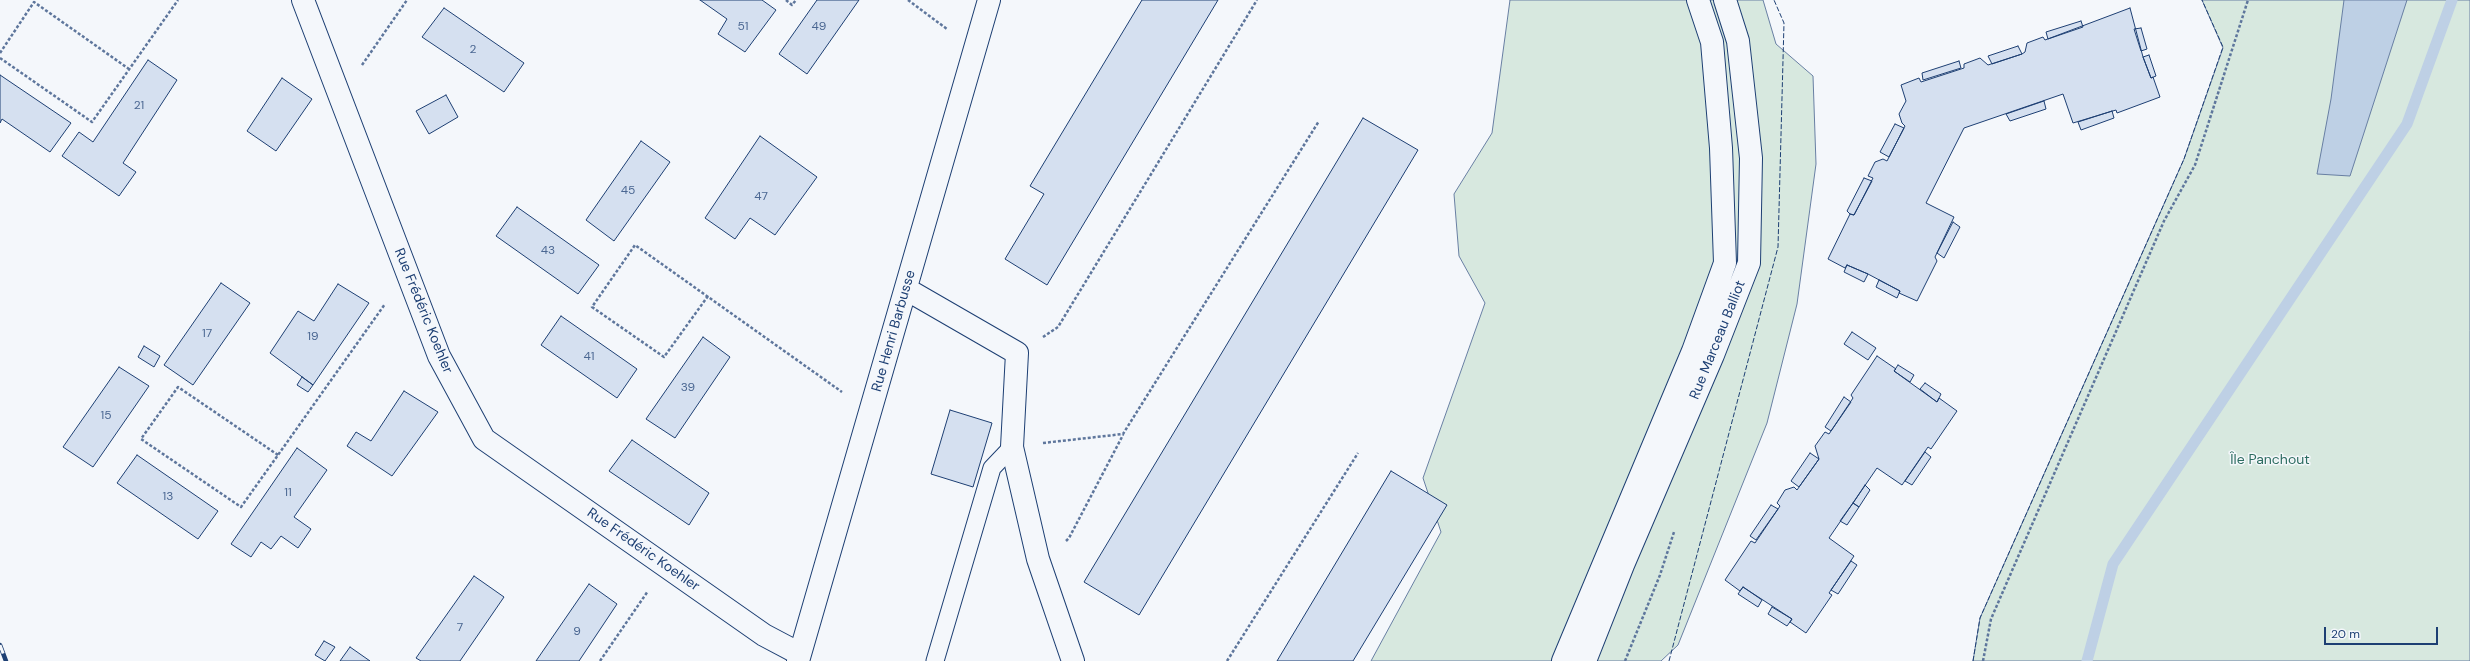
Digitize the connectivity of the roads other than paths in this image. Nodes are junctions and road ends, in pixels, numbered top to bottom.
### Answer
1 (303, 0) edge
2 (989, 0) edge
3 (1698, 0) edge
4 (1726, 0) edge
5 (906, 289) junction
6 (1012, 447) junction
7 (799, 658) edge
8 (935, 661) edge
9 (1073, 661) edge
10 (1563, 661) edge
11 (1585, 661) edge

1 - 7 street, Rue Frédéric Koehler
2 - 5 street, Rue Henri Barbusse
3 - 10 street, Rue Marceau Balliot
4 - 11 street, Rue Marceau Balliot
5 - 6 street
5 - 7 street, Rue Henri Barbusse
6 - 8 lane
6 - 9 street

